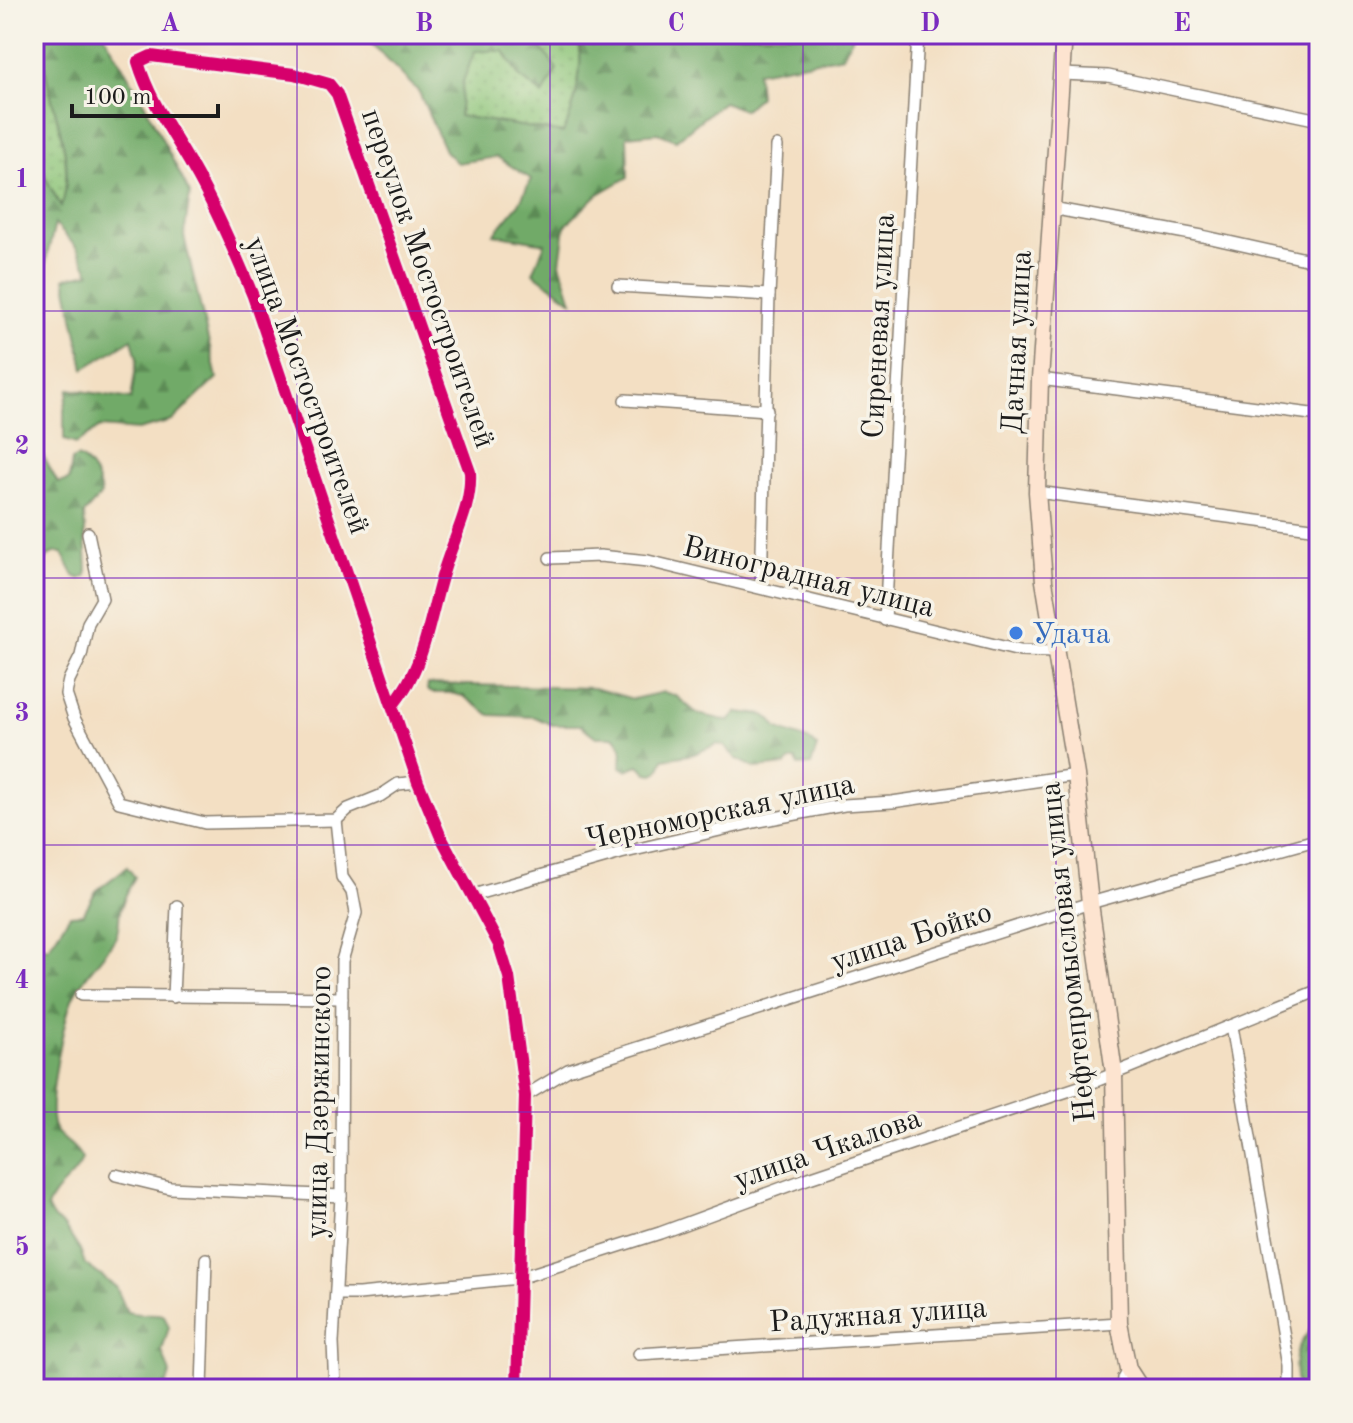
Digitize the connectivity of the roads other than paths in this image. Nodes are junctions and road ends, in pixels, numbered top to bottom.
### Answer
1 (918, 34) edge
2 (1064, 34) edge
3 (151, 56) joint
4 (1062, 74) junction
5 (1319, 120) edge
6 (777, 146) dead end
7 (1051, 208) junction
8 (1319, 262) edge
9 (618, 286) dead end
10 (769, 295) junction
11 (1040, 379) junction
12 (625, 400) dead end
13 (767, 410) junction
14 (1319, 415) edge
15 (1037, 492) junction
16 (1319, 529) edge
17 (88, 533) dead end
18 (550, 558) dead end
19 (761, 587) junction
20 (885, 620) junction
21 (1055, 652) junction
22 (393, 705) junction
23 (1076, 775) junction
24 (418, 782) junction
25 (336, 820) junction
26 (1319, 839) edge
27 (473, 895) junction
28 (1090, 903) junction
29 (177, 906) dead end
30 (1319, 990) edge
31 (81, 995) dead end
32 (173, 997) junction
33 (342, 998) junction
34 (1231, 1026) junction
35 (1114, 1073) junction
36 (525, 1096) junction
37 (116, 1175) dead end
38 (341, 1196) junction
39 (206, 1259) dead end
40 (519, 1278) junction
41 (337, 1294) junction
42 (1119, 1323) junction
43 (639, 1354) dead end
44 (1128, 1369) junction
45 (202, 1389) edge
46 (335, 1389) edge
47 (517, 1389) edge
48 (1122, 1389) edge
49 (1141, 1389) edge
50 (1289, 1389) edge

1 - 20 street, Сиреневая улица
2 - 4 main road, Дачная улица
3 - 22 street, улица Мостостроителей
3 - 22 street, переулок Мостостроителей
4 - 5 street
4 - 7 main road, Дачная улица
6 - 10 street
7 - 8 street
7 - 11 main road, Дачная улица
9 - 10 street
10 - 13 street
11 - 14 street
11 - 15 main road, Дачная улица
12 - 13 street
13 - 19 street
15 - 16 street
15 - 21 main road, Дачная улица
17 - 25 street
18 - 19 street, Виноградная улица
19 - 20 street, Виноградная улица
20 - 21 street, Виноградная улица
21 - 23 main road, Нефтепромысловая улица
22 - 24 street
23 - 27 street, Черноморская улица
23 - 28 main road, Нефтепромысловая улица
24 - 25 street
24 - 27 street
25 - 33 street, улица Дзержинского
26 - 28 street, улица Бойко
27 - 36 street
28 - 35 main road, Нефтепромысловая улица
28 - 36 street, улица Бойко
29 - 32 street
30 - 34 street, улица Чкалова
31 - 32 street
32 - 33 street
33 - 38 street, улица Дзержинского
34 - 35 street, улица Чкалова
34 - 50 street
35 - 40 street, улица Чкалова
35 - 42 main road, Нефтепромысловая улица
36 - 40 street
37 - 38 street
38 - 41 street, улица Дзержинского
39 - 45 street
40 - 41 street, улица Чкалова
40 - 47 street
41 - 46 street, улица Дзержинского
42 - 43 street, Радужная улица
42 - 44 main road, Нефтепромысловая улица
44 - 48 street, Нефтепромысловая улица
44 - 49 main road

